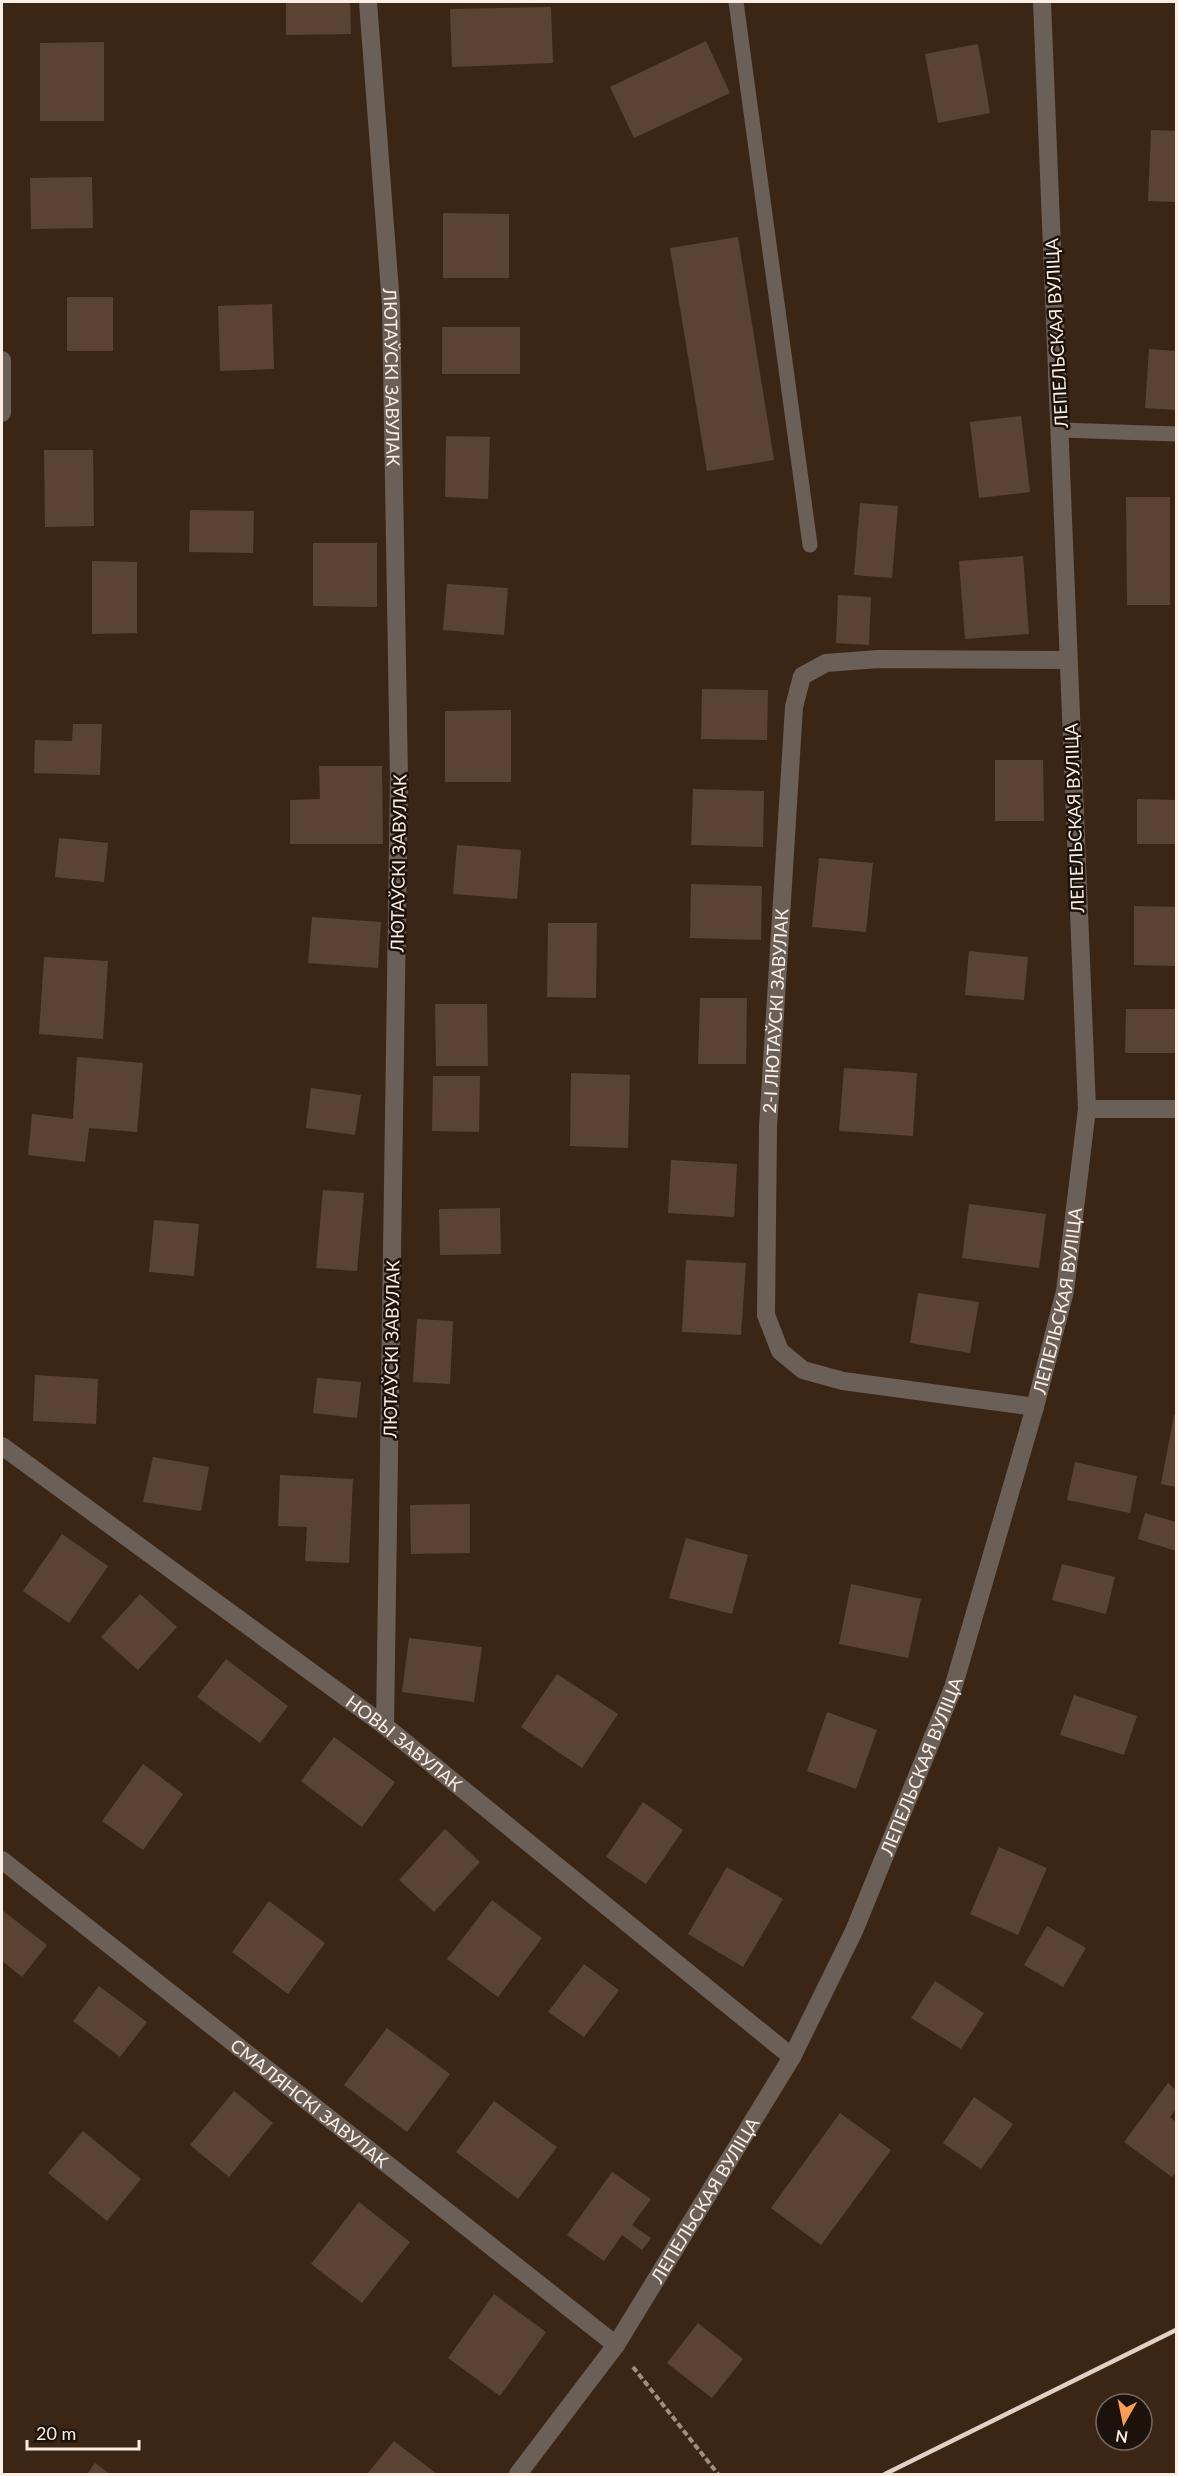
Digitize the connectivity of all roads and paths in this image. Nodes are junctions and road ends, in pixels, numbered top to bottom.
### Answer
1 (368, 2) edge
2 (736, 2) edge
3 (1042, 2) edge
4 (2, 360) edge
5 (2, 390) edge
6 (2, 413) edge
7 (1061, 430) junction
8 (1176, 434) edge
9 (810, 545) dead end
10 (1067, 660) junction
11 (1087, 1109) junction
12 (1176, 1109) edge
13 (1035, 1407) junction
14 (2, 1446) edge
15 (385, 1726) junction
16 (2, 1860) edge
17 (792, 2056) junction
18 (616, 2345) junction
19 (518, 2475) edge
20 (718, 2475) edge

1 - 15 street, ЛЮТАЎСКІ ЗАВУЛАК
2 - 9 lane
3 - 7 street, ЛЕПЕЛЬСКАЯ ВУЛІЦА
4 - 5 street
5 - 6 street
7 - 8 lane
7 - 10 street, ЛЕПЕЛЬСКАЯ ВУЛІЦА
10 - 11 street, ЛЕПЕЛЬСКАЯ ВУЛІЦА
10 - 13 street, 2-І ЛЮТАЎСКІ ЗАВУЛАК
11 - 12 street
11 - 13 street, ЛЕПЕЛЬСКАЯ ВУЛІЦА
13 - 17 street, ЛЕПЕЛЬСКАЯ ВУЛІЦА
14 - 15 street, НОВЫ ЗАВУЛАК
15 - 17 street, НОВЫ ЗАВУЛАК
16 - 18 street, СМАЛЯНСКІ ЗАВУЛАК
17 - 18 street, ЛЕПЕЛЬСКАЯ ВУЛІЦА
18 - 19 street, ЛЕПЕЛЬСКАЯ ВУЛІЦА
18 - 20 path

